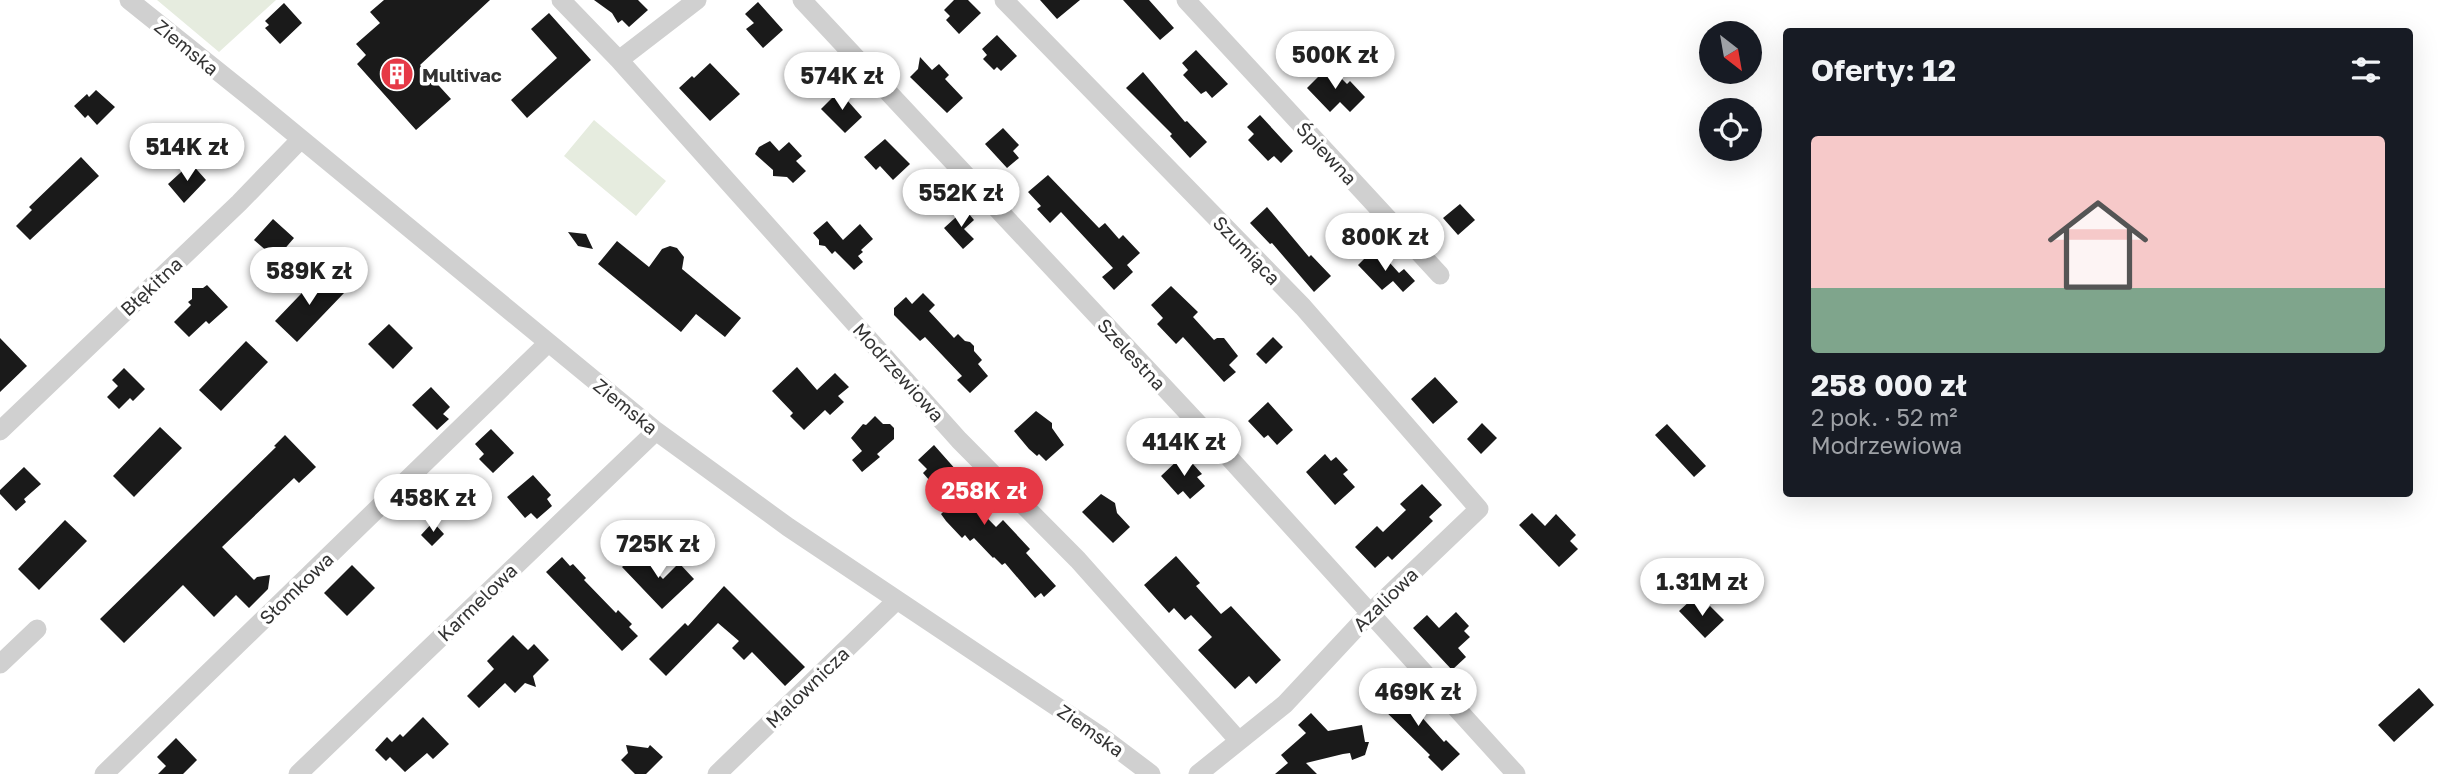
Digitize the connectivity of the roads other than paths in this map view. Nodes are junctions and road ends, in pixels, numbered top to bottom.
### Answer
1 (129, 0) edge
2 (561, 0) edge
3 (697, 0) edge
4 (802, 0) edge
5 (1004, 0) edge
6 (1186, 0) edge
7 (619, 60) junction
8 (301, 139) junction
9 (1440, 275) dead end
10 (548, 343) junction
11 (0, 431) edge
12 (656, 431) junction
13 (1479, 509) joint
14 (897, 600) junction
15 (1369, 614) junction
16 (37, 629) dead end
17 (0, 664) edge
18 (1239, 741) junction
19 (104, 774) edge
20 (298, 774) edge
21 (717, 774) edge
22 (1151, 774) edge
23 (1198, 774) edge
24 (1516, 774) edge

1 - 8 street, Ziemska
2 - 7 street, Modrzewiowa
3 - 7 street
4 - 15 street, Szelestna
5 - 13 street, Szumiąca
6 - 9 street, Śpiewna
7 - 18 street, Modrzewiowa
8 - 10 street, Ziemska
8 - 11 street, Błękitna
10 - 12 street, Ziemska
10 - 19 street, Słomkowa
12 - 14 street, Ziemska
12 - 20 street, Karmelowa
13 - 15 street, Azaliowa
14 - 21 street, Malownicza
14 - 22 street, Ziemska
15 - 18 street, Azaliowa
15 - 24 street, Szelestna
16 - 17 street
18 - 23 street, Azaliowa

